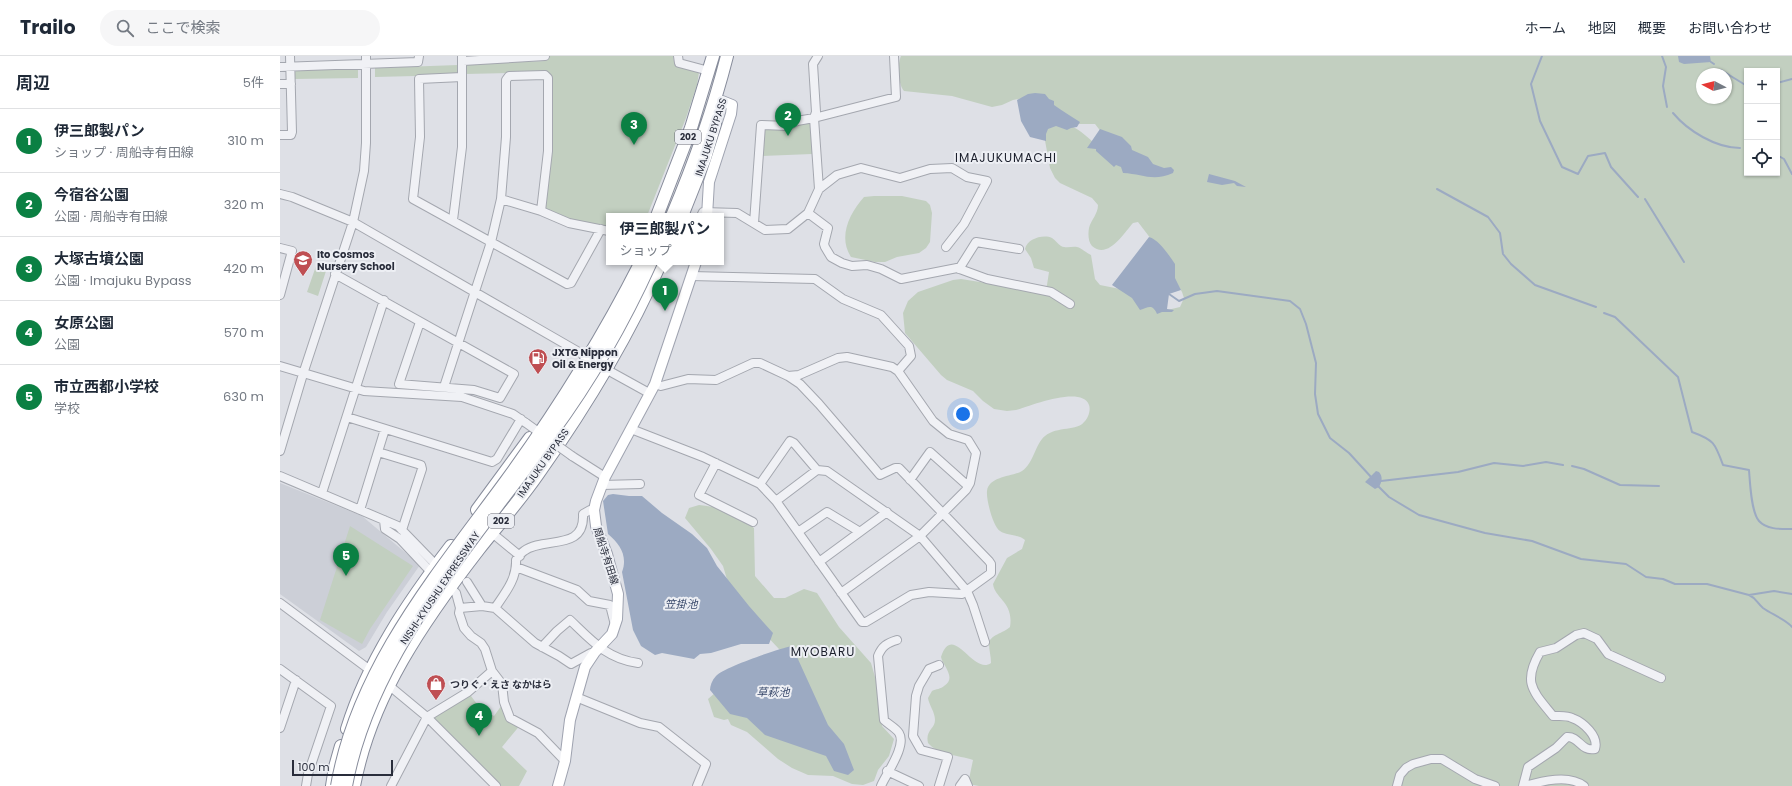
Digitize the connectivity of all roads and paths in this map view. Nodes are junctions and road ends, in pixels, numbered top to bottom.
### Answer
1 (290, 56) edge
2 (419, 56) edge
3 (545, 56) edge
4 (678, 56) edge
5 (713, 56) edge
6 (718, 56) edge
7 (727, 56) edge
8 (735, 56) edge
9 (818, 56) edge
10 (894, 56) edge
11 (504, 58) edge
12 (463, 59) edge
13 (366, 60) edge
14 (280, 67) edge
15 (290, 67) junction
16 (709, 71) junction
17 (462, 77) junction
18 (280, 84) edge
19 (291, 84) junction
20 (722, 101) junction
21 (814, 118) junction
22 (280, 135) edge
23 (820, 189) junction
24 (280, 194) edge
25 (501, 199) junction
26 (540, 211) junction
27 (658, 213) edge
28 (664, 213) edge
29 (673, 213) edge
30 (683, 213) edge
31 (705, 213) edge
32 (724, 214) edge
33 (808, 214) junction
34 (453, 220) junction
35 (353, 222) junction
36 (754, 223) junction
37 (605, 230) edge
38 (491, 242) junction
39 (946, 247) dead end
40 (280, 248) edge
41 (1019, 249) dead end
42 (633, 265) edge
43 (639, 265) edge
44 (650, 265) edge
45 (660, 265) edge
46 (695, 265) edge
47 (959, 269) junction
48 (335, 274) junction
49 (691, 276) junction
50 (474, 291) junction
51 (280, 292) edge
52 (384, 300) junction
53 (1070, 304) dead end
54 (420, 322) junction
55 (457, 342) junction
56 (585, 355) junction
57 (280, 366) edge
58 (606, 370) junction
59 (898, 371) junction
60 (303, 374) junction
61 (788, 376) junction
62 (655, 384) junction
63 (444, 387) junction
64 (355, 390) junction
65 (649, 393) junction
66 (346, 417) junction
67 (523, 421) junction
68 (631, 428) junction
69 (385, 429) junction
70 (280, 451) edge
71 (378, 452) junction
72 (716, 463) junction
73 (817, 470) junction
74 (280, 476) edge
75 (910, 480) junction
76 (603, 481) junction
77 (640, 484) dead end
78 (760, 484) junction
79 (968, 486) junction
80 (322, 493) junction
81 (776, 501) junction
82 (360, 510) junction
83 (594, 510) junction
84 (887, 512) junction
85 (944, 514) junction
86 (384, 520) junction
87 (753, 522) dead end
88 (402, 530) junction
89 (492, 532) junction
90 (798, 532) junction
91 (860, 532) junction
92 (920, 536) junction
93 (520, 556) junction
94 (819, 562) junction
95 (433, 567) junction
96 (516, 567) junction
97 (467, 582) dead end
98 (451, 588) junction
99 (967, 591) junction
100 (841, 593) junction
101 (280, 603) edge
102 (482, 606) junction
103 (460, 608) junction
104 (495, 608) junction
105 (615, 625) junction
106 (897, 640) dead end
107 (985, 642) dead end
108 (542, 647) junction
109 (596, 651) junction
110 (638, 663) dead end
111 (939, 665) dead end
112 (280, 669) edge
113 (371, 671) junction
114 (492, 672) junction
115 (1661, 678) dead end
116 (296, 680) junction
117 (389, 686) junction
118 (576, 697) junction
119 (427, 717) junction
120 (280, 728) edge
121 (565, 761) junction
122 (887, 771) junction
123 (306, 786) edge
124 (332, 786) edge
125 (337, 786) edge
126 (346, 786) edge
127 (354, 786) edge
128 (391, 786) edge
129 (496, 786) edge
130 (558, 786) edge
131 (696, 786) edge
132 (881, 786) edge
133 (920, 786) edge
134 (939, 786) edge
135 (960, 786) edge
136 (968, 786) edge
137 (1397, 786) edge
138 (1496, 786) edge
139 (1524, 786) edge
140 (1584, 786) edge

1 - 15 street
2 - 13 street
3 - 11 street
4 - 16 street
5 - 16 highway, 202
6 - 28 highway
7 - 29 highway
8 - 20 highway, IMAJUKU BYPASS / 202
9 - 21 street
10 - 21 street
11 - 12 street
12 - 17 street
13 - 15 street
13 - 35 street
14 - 15 street
15 - 19 street
16 - 27 highway, 202
17 - 34 street
17 - 34 street
18 - 19 street
19 - 22 street
20 - 30 highway, IMAJUKU BYPASS / 202
20 - 31 main road
21 - 23 street
21 - 36 street
23 - 33 street
23 - 39 street
24 - 35 street
25 - 26 street
25 - 26 street
25 - 38 street
26 - 37 street
32 - 36 street
33 - 36 street
33 - 47 street
34 - 38 street
35 - 48 street
35 - 50 street
37 - 38 street
38 - 50 street
40 - 51 street
41 - 47 street
42 - 56 highway, 202
43 - 125 highway, NISHI-KYUSHU EXPRESSWAY, bridge
44 - 126 highway, NISHI-KYUSHU EXPRESSWAY, bridge
45 - 58 highway, IMAJUKU BYPASS / 202
46 - 49 main road, 周船寺有田線
47 - 53 street
48 - 52 street
48 - 60 street
49 - 59 street
49 - 62 main road, 周船寺有田線
50 - 55 street
50 - 56 street
52 - 54 street
52 - 64 street
54 - 55 street
54 - 63 street
55 - 63 street
55 - 63 street
56 - 58 street
56 - 95 highway, 202
57 - 60 street
58 - 65 street
58 - 89 highway, IMAJUKU BYPASS / 202
59 - 61 street
59 - 79 street
60 - 64 street
60 - 70 street
61 - 62 street
61 - 75 street
62 - 65 main road, 周船寺有田線
64 - 66 street
64 - 67 street
65 - 68 main road, 周船寺有田線
66 - 69 street
66 - 80 street
67 - 69 street
67 - 76 street, bridge
68 - 72 street
68 - 76 main road, 周船寺有田線
69 - 71 street
71 - 82 street
71 - 88 street
72 - 78 street
72 - 87 street
73 - 78 street
73 - 81 street
73 - 84 street
74 - 80 street
75 - 79 street
75 - 85 street
76 - 77 street
76 - 83 main road, 周船寺有田線
78 - 81 street
79 - 85 street
80 - 82 street
81 - 90 street
82 - 86 street
83 - 93 street
83 - 105 main road, 周船寺有田線
84 - 91 street
84 - 92 street
85 - 92 street
85 - 99 street
86 - 88 street
86 - 95 street
88 - 95 street
89 - 93 street
89 - 98 highway, IMAJUKU BYPASS / 202
90 - 91 street
90 - 94 street
91 - 94 street
92 - 99 street
92 - 100 street
93 - 96 street
94 - 100 street
95 - 113 highway, 202
96 - 104 street
96 - 105 street
97 - 102 street
98 - 103 street
98 - 117 highway, IMAJUKU BYPASS / 202
99 - 100 street
99 - 107 street
101 - 113 street
102 - 103 street
102 - 104 street
103 - 114 street
104 - 108 street
105 - 109 main road, 周船寺有田線
106 - 122 street
108 - 109 street
108 - 109 street
109 - 110 street
109 - 118 main road, 周船寺有田線
111 - 134 street
112 - 116 street
113 - 117 street
113 - 124 highway, 202
114 - 119 street
114 - 121 street
115 - 139 street
116 - 120 street
116 - 123 street
117 - 119 street
117 - 127 highway, IMAJUKU BYPASS / 202
118 - 121 main road, 周船寺有田線
118 - 131 street
119 - 128 street
119 - 129 street
121 - 130 main road, 周船寺有田線
122 - 132 street
122 - 133 street
135 - 136 street
137 - 138 street
139 - 140 street

